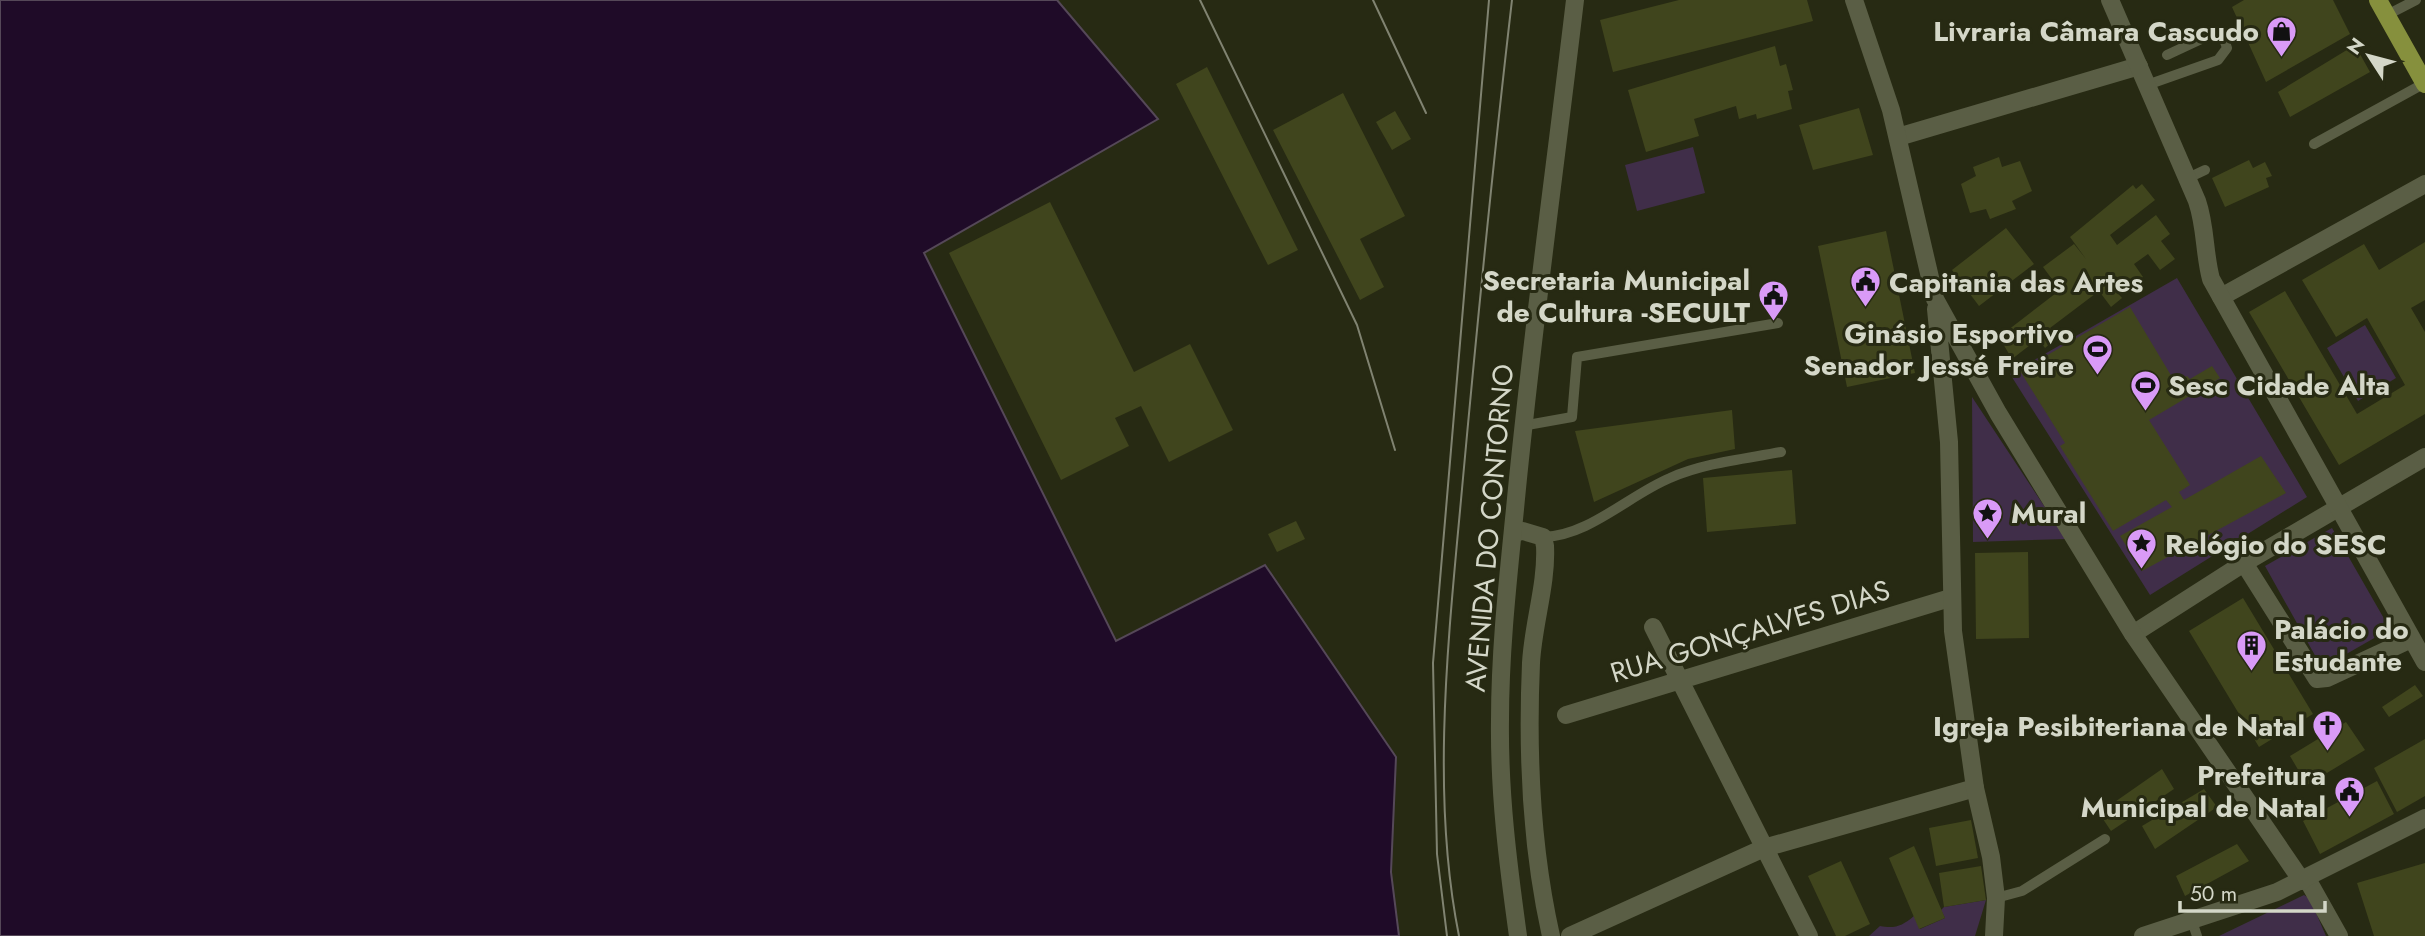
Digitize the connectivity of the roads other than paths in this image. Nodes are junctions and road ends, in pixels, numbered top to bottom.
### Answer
1 (1575, 0) edge
2 (1853, 0) edge
3 (2110, 0) edge
4 (2416, 0) edge
5 (2382, 8) edge
6 (2167, 55) dead end
7 (2139, 66) junction
8 (2425, 84) edge
9 (2147, 85) junction
10 (1898, 137) junction
11 (2314, 144) dead end
12 (2205, 170) dead end
13 (2188, 178) junction
14 (2425, 184) edge
15 (2221, 297) junction
16 (1935, 299) junction
17 (1778, 323) dead end
18 (1522, 426) junction
19 (1781, 452) dead end
20 (2425, 457) edge
21 (2338, 507) junction
22 (1513, 533) junction
23 (1543, 537) junction
24 (2244, 563) junction
25 (1950, 598) junction
26 (1653, 627) dead end
27 (2133, 634) junction
28 (2411, 639) junction
29 (2425, 662) edge
30 (1679, 680) junction
31 (1566, 715) dead end
32 (1975, 788) junction
33 (2425, 818) edge
34 (2105, 839) dead end
35 (1764, 848) junction
36 (2304, 880) junction
37 (1996, 898) junction
38 (2194, 929) edge
39 (1518, 936) edge
40 (1551, 936) edge
41 (1570, 936) edge
42 (1810, 936) edge
43 (1994, 936) edge
44 (2143, 936) edge
45 (2339, 936) edge

1 - 18 street, AVENIDA DO CONTORNO
2 - 10 street
3 - 7 street
4 - 5 lane
5 - 8 main road
6 - 9 lane
7 - 9 street
7 - 10 street
8 - 11 lane
9 - 13 street
10 - 16 street
12 - 13 lane
13 - 15 street
14 - 15 street
15 - 21 street
16 - 25 street
16 - 27 street
17 - 18 lane
18 - 22 street, AVENIDA DO CONTORNO
19 - 23 lane
20 - 21 street
21 - 24 street
21 - 28 street
22 - 23 street
22 - 39 street, AVENIDA DO CONTORNO
23 - 40 street
24 - 27 street
24 - 28 street
25 - 30 street, RUA GONÇALVES DIAS
25 - 32 street
26 - 30 street
27 - 36 street
28 - 29 street
30 - 31 street, RUA GONÇALVES DIAS
30 - 35 street
32 - 35 street
32 - 37 street
33 - 36 street
34 - 37 lane
35 - 41 street
35 - 42 street
36 - 38 street
36 - 45 street
37 - 43 street
38 - 44 street

